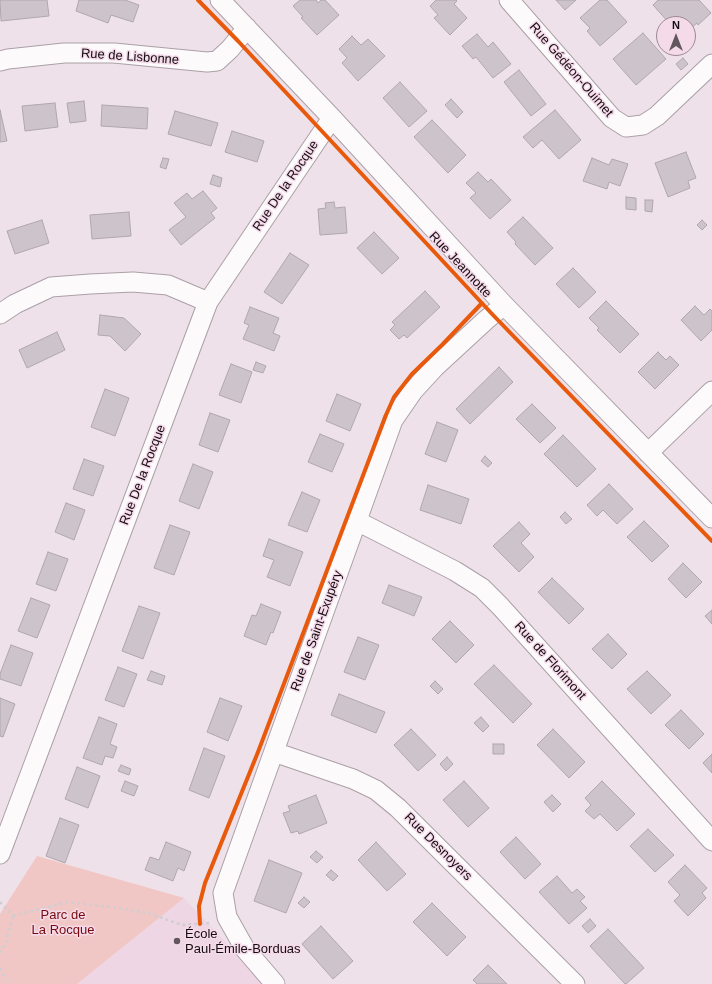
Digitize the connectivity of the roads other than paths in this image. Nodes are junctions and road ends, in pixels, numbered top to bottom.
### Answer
1 (220, 0) edge
2 (509, 0) edge
3 (247, 28) junction
4 (0, 61) edge
5 (712, 64) edge
6 (332, 118) junction
7 (208, 302) junction
8 (504, 305) junction
9 (0, 314) edge
10 (712, 391) edge
11 (648, 453) junction
12 (712, 518) edge
13 (357, 521) junction
14 (274, 752) junction
15 (712, 841) edge
16 (0, 854) edge
17 (275, 984) edge
18 (575, 984) edge

1 - 3 street, Rue Jeannotte
2 - 5 street, Rue Gédéon-Ouimet
3 - 4 street, Rue de Lisbonne
3 - 6 street, Rue Jeannotte
6 - 7 street, Rue De la Rocque
6 - 8 street, Rue Jeannotte
7 - 9 street
7 - 16 street, Rue De la Rocque
8 - 11 street, Rue Jeannotte
8 - 13 street, Rue de Saint-Exupéry
10 - 11 street
11 - 12 street, Rue Jeannotte
13 - 14 street, Rue de Saint-Exupéry
13 - 15 street, Rue de Florimont
14 - 17 street, Rue de Saint-Exupéry
14 - 18 street, Rue Desnoyers

